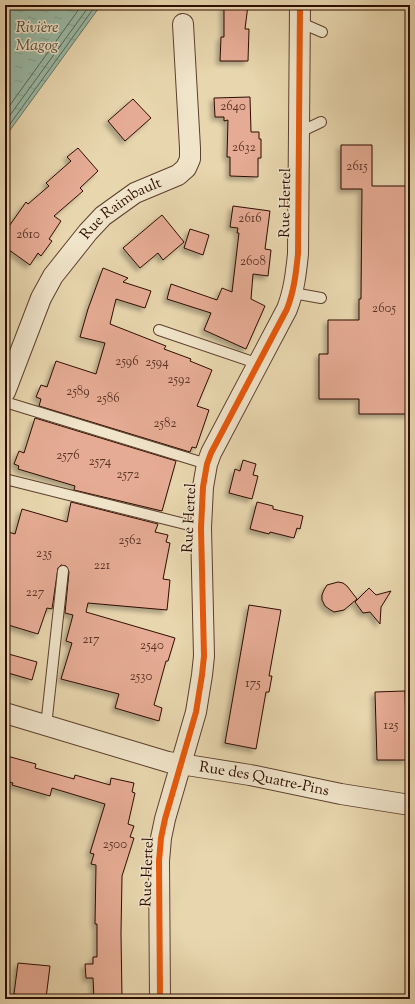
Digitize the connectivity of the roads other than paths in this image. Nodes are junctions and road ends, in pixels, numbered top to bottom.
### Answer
1 (300, 13) edge
2 (183, 24) dead end
3 (322, 32) dead end
4 (321, 122) dead end
5 (300, 132) junction
6 (293, 293) junction
7 (321, 298) dead end
8 (159, 330) dead end
9 (258, 364) junction
10 (5, 392) edge
11 (5, 402) edge
12 (207, 464) junction
13 (5, 479) edge
14 (201, 528) junction
15 (62, 571) dead end
16 (5, 713) edge
17 (46, 726) junction
18 (182, 765) junction
19 (410, 805) edge
20 (160, 999) edge

1 - 3 lane
1 - 5 street, Rue Hertel
2 - 10 street, Rue Raimbault
4 - 5 lane
5 - 6 street, Rue Hertel
6 - 7 lane
6 - 9 street, Rue Hertel
8 - 9 lane
9 - 12 street, Rue Hertel
11 - 12 lane
12 - 14 street, Rue Hertel
13 - 14 lane
14 - 18 street, Rue Hertel
15 - 17 lane
16 - 17 street, Rue des Quatre-Pins
17 - 18 street, Rue des Quatre-Pins
18 - 19 street, Rue des Quatre-Pins
18 - 20 street, Rue Hertel

